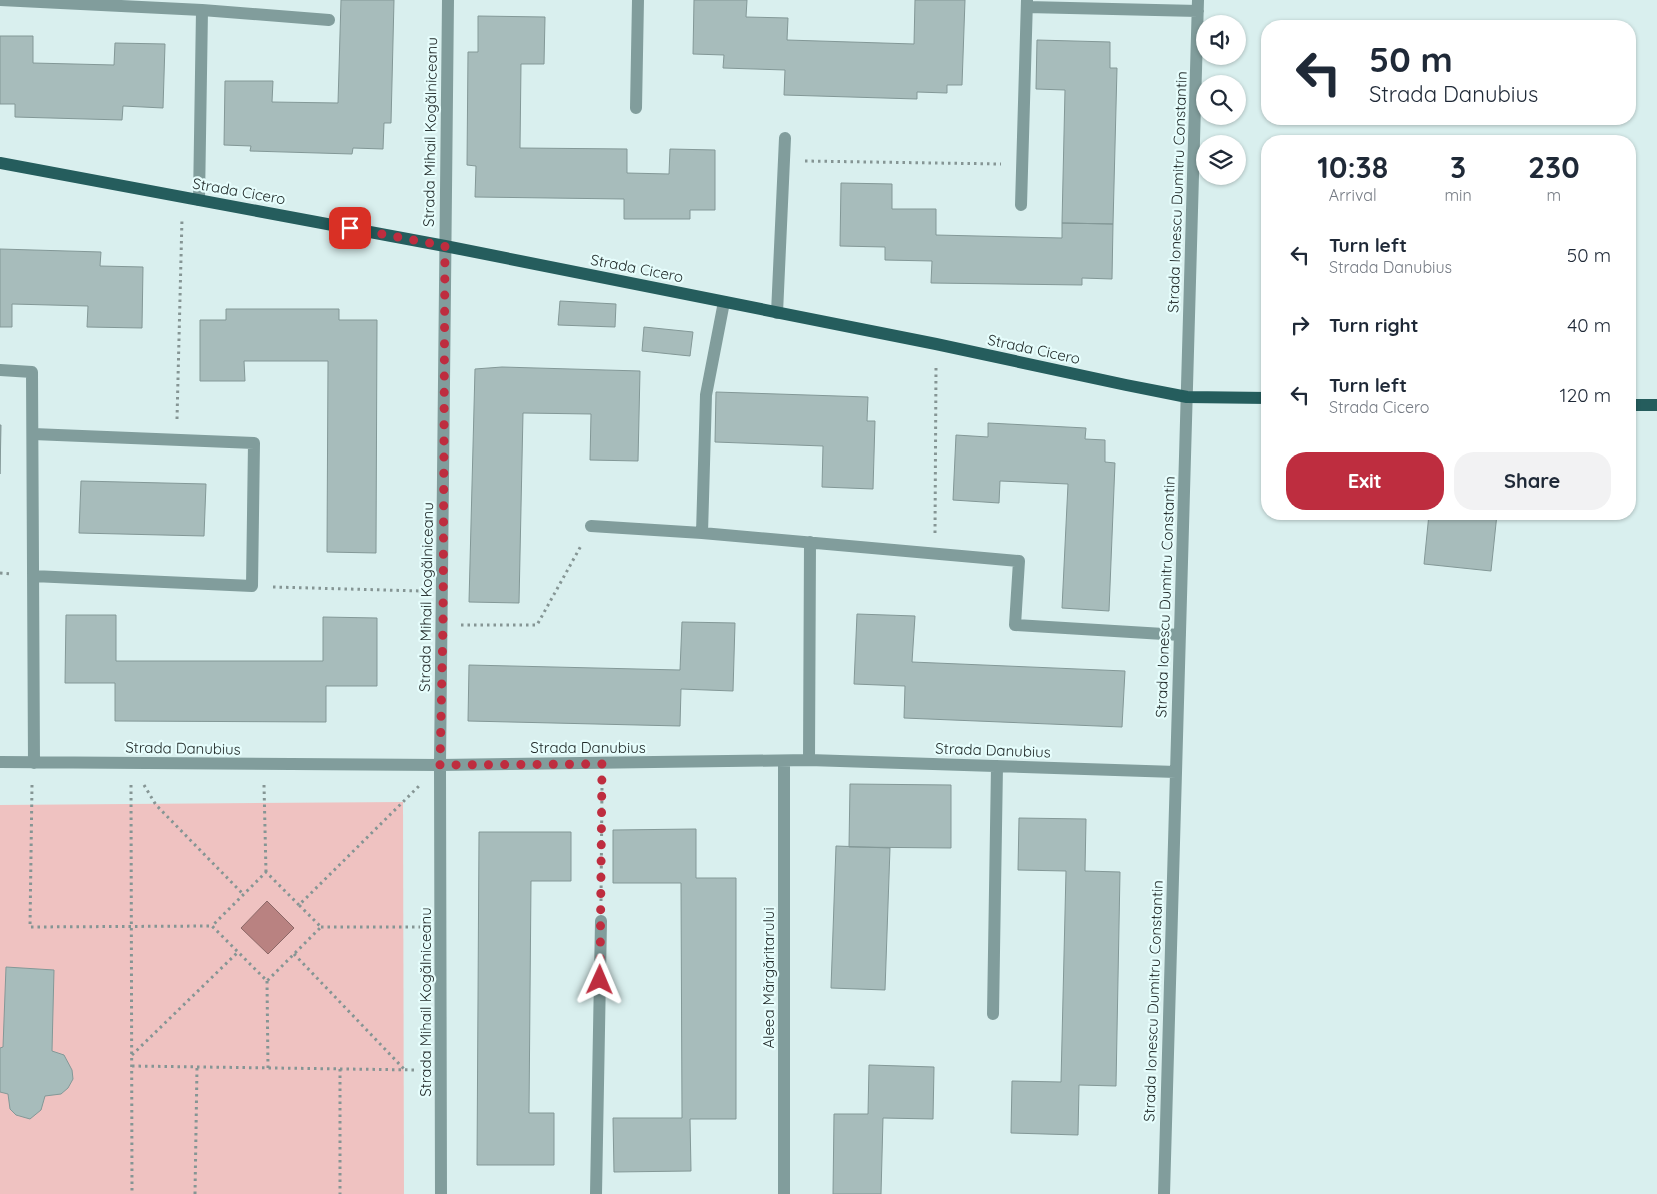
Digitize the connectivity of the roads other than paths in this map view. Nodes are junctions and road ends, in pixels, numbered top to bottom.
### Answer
1 (0, 0) edge
2 (448, 0) edge
3 (638, 0) edge
4 (32, 1) edge
5 (1027, 4) edge
6 (1198, 6) edge
7 (202, 10) junction
8 (329, 20) dead end
9 (636, 108) dead end
10 (785, 138) dead end
11 (0, 163) edge
12 (199, 200) junction
13 (1020, 205) dead end
14 (445, 246) junction
15 (724, 302) junction
16 (777, 312) junction
17 (0, 370) edge
18 (1187, 397) junction
19 (1261, 398) edge
20 (1636, 405) edge
21 (1657, 405) edge
22 (33, 434) junction
23 (592, 526) road end
24 (702, 533) junction
25 (810, 542) junction
26 (33, 576) junction
27 (1180, 635) junction
28 (809, 760) junction
29 (784, 761) junction
30 (0, 762) edge
31 (34, 762) junction
32 (440, 765) junction
33 (997, 766) junction
34 (1176, 772) junction
35 (600, 921) road end
36 (993, 1014) dead end
37 (441, 1194) edge
38 (596, 1194) edge
39 (784, 1194) edge
40 (1164, 1194) edge

1 - 4 street
2 - 14 street, Strada Mihail Kogălniceanu
3 - 9 street
4 - 7 street
5 - 6 street
5 - 13 street
6 - 18 street, Strada Ionescu Dumitru Constantin
7 - 8 street
7 - 12 street
10 - 16 street
11 - 12 main road, Strada Cicero
12 - 14 main road, Strada Cicero
14 - 15 main road, Strada Cicero
14 - 32 street, Strada Mihail Kogălniceanu
15 - 16 main road, Strada Cicero
15 - 24 street
16 - 18 main road, Strada Cicero
17 - 22 street
18 - 19 main road, Strada Cicero
18 - 27 street, Strada Ionescu Dumitru Constantin
20 - 21 main road
22 - 26 street
22 - 26 street
23 - 24 street
24 - 25 street
25 - 27 street
25 - 28 street
26 - 31 street
27 - 34 street, Strada Ionescu Dumitru Constantin
28 - 29 street, Strada Danubius
28 - 33 street, Strada Danubius
29 - 32 street, Strada Danubius
29 - 39 street, Aleea Mărgăritarului
30 - 31 street, Strada Danubius
31 - 32 street, Strada Danubius
32 - 37 street, Strada Mihail Kogălniceanu
33 - 34 street, Strada Danubius
33 - 36 street
34 - 40 street, Strada Ionescu Dumitru Constantin
35 - 38 street

